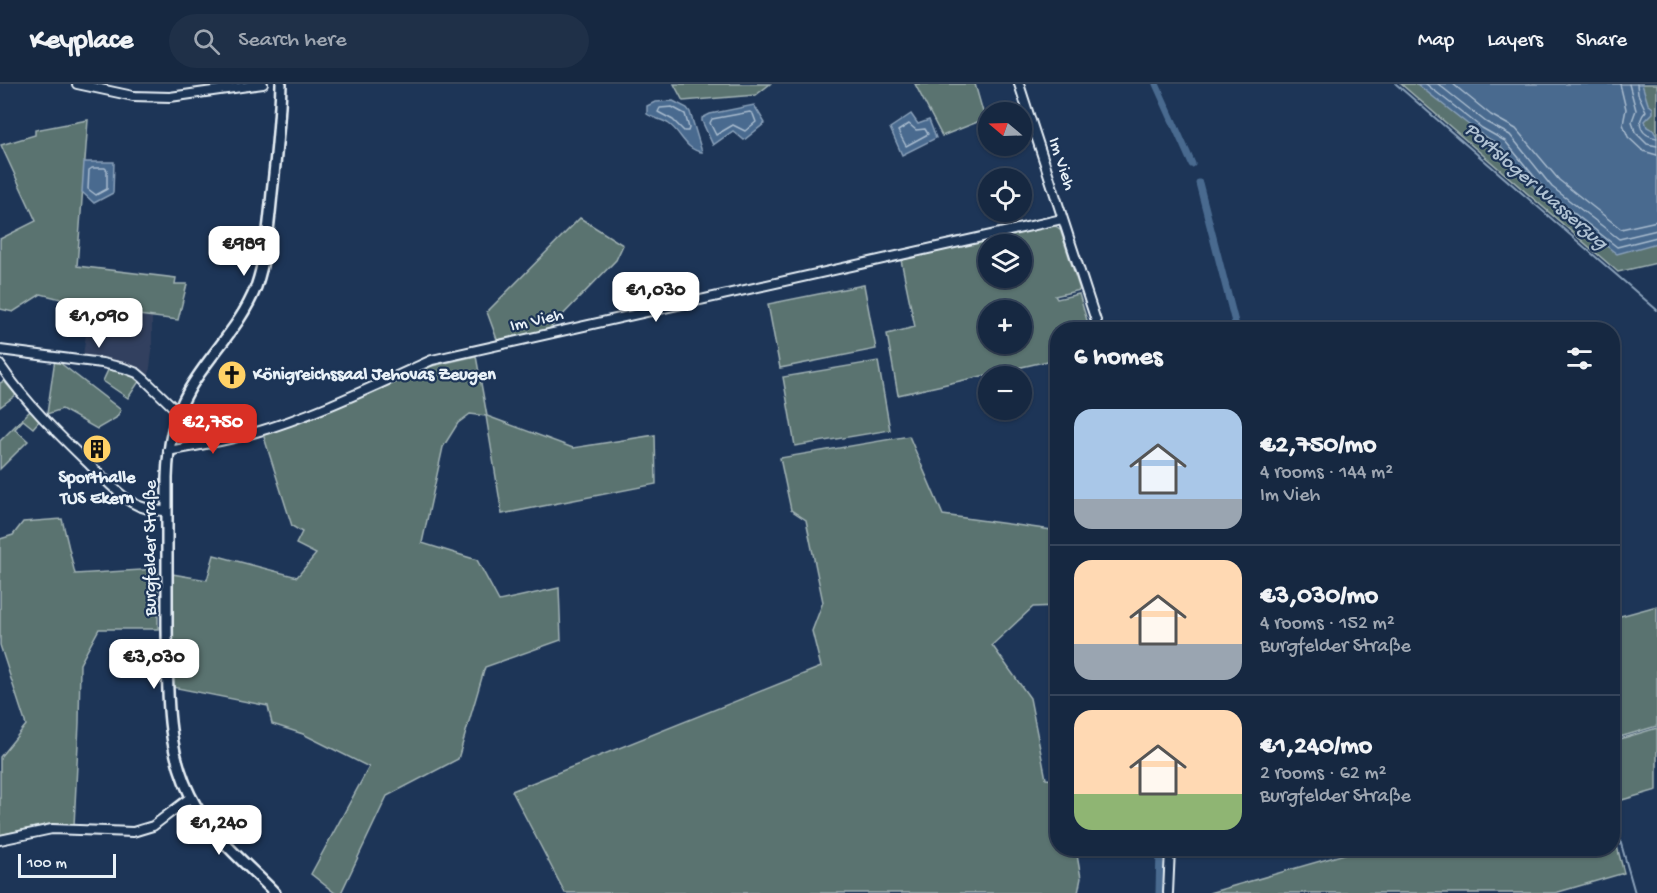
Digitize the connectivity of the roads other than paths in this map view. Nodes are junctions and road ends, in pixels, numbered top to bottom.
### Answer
1 (77, 84) edge
2 (263, 84) edge
3 (281, 84) edge
4 (1019, 84) edge
5 (1062, 219) junction
6 (1096, 322) edge
7 (0, 350) edge
8 (0, 366) edge
9 (179, 410) junction
10 (168, 451) junction
11 (167, 511) junction
12 (191, 797) junction
13 (0, 840) edge
14 (1170, 856) edge
15 (275, 893) edge
16 (1168, 893) edge

1 - 2 street
3 - 9 street, Burgfelder Straße
4 - 5 street, Im Vieh
5 - 6 street, Im Vieh
5 - 10 street, Im Vieh
7 - 9 street
8 - 11 street
9 - 10 street, Burgfelder Straße
10 - 11 street, Burgfelder Straße
11 - 12 street, Burgfelder Straße
12 - 13 street
12 - 15 street, Burgfelder Straße
14 - 16 street

